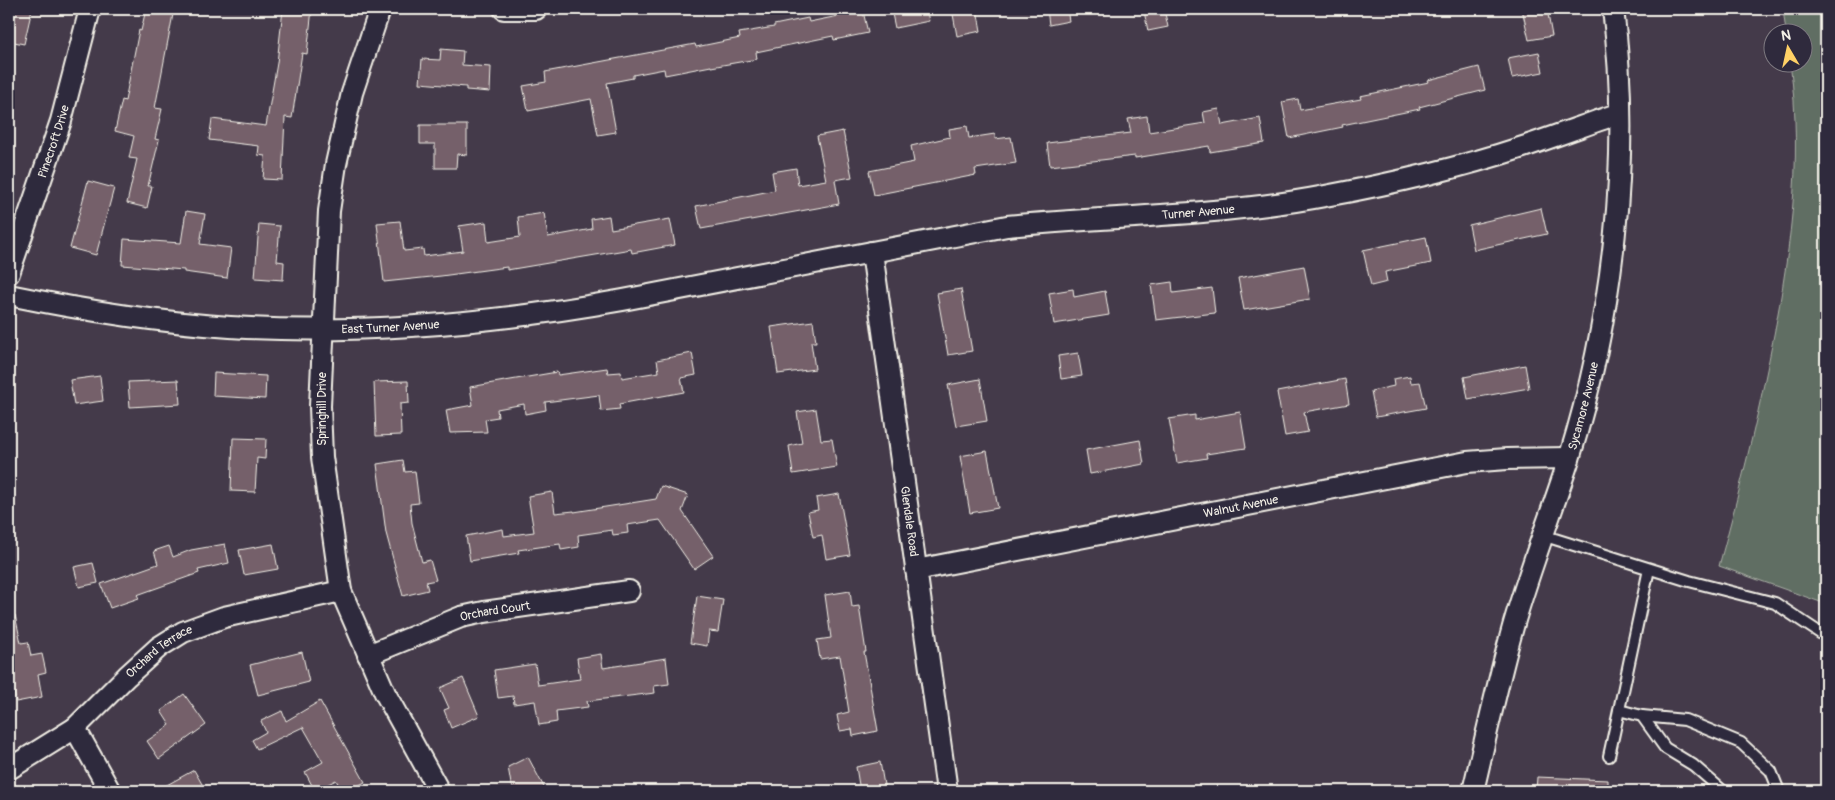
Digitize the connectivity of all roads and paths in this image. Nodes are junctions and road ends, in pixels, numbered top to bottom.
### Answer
1 (90, 9) edge
2 (380, 9) edge
3 (504, 9) edge
4 (536, 9) edge
5 (1613, 9) edge
6 (1620, 114) junction
7 (872, 252) junction
8 (770, 272) joint
9 (9, 273) edge
10 (9, 295) edge
11 (322, 328) junction
12 (1569, 458) junction
13 (1542, 535) junction
14 (1649, 568) junction
15 (916, 570) junction
16 (340, 591) junction
17 (630, 591) dead end
18 (1826, 637) edge
19 (368, 655) junction
20 (1618, 710) junction
21 (1642, 716) junction
22 (75, 728) junction
23 (1609, 756) dead end
24 (9, 769) edge
25 (110, 791) edge
26 (439, 791) edge
27 (947, 791) edge
28 (1473, 791) edge
29 (1723, 791) edge
30 (1779, 791) edge

1 - 9 street, Pinecroft Drive
2 - 11 street, Springhill Drive
3 - 4 street
5 - 6 street, Sycamore Avenue
6 - 7 street, Turner Avenue
6 - 12 street, Sycamore Avenue
7 - 8 street, Turner Avenue
7 - 15 street, Glendale Road
8 - 11 street, East Turner Avenue
10 - 11 street, East Turner Avenue
11 - 16 street, Springhill Drive
12 - 13 street, Sycamore Avenue
12 - 15 street, Walnut Avenue
13 - 14 lane
13 - 28 street, Sycamore Avenue
14 - 18 lane
14 - 20 lane
15 - 27 street, Glendale Road
16 - 19 street, Springhill Drive
16 - 22 street, Orchard Terrace
17 - 19 street, Orchard Court
19 - 26 street, Springhill Drive
20 - 21 lane
20 - 23 lane
21 - 29 lane
21 - 30 lane
22 - 24 street, Orchard Terrace
22 - 25 street

